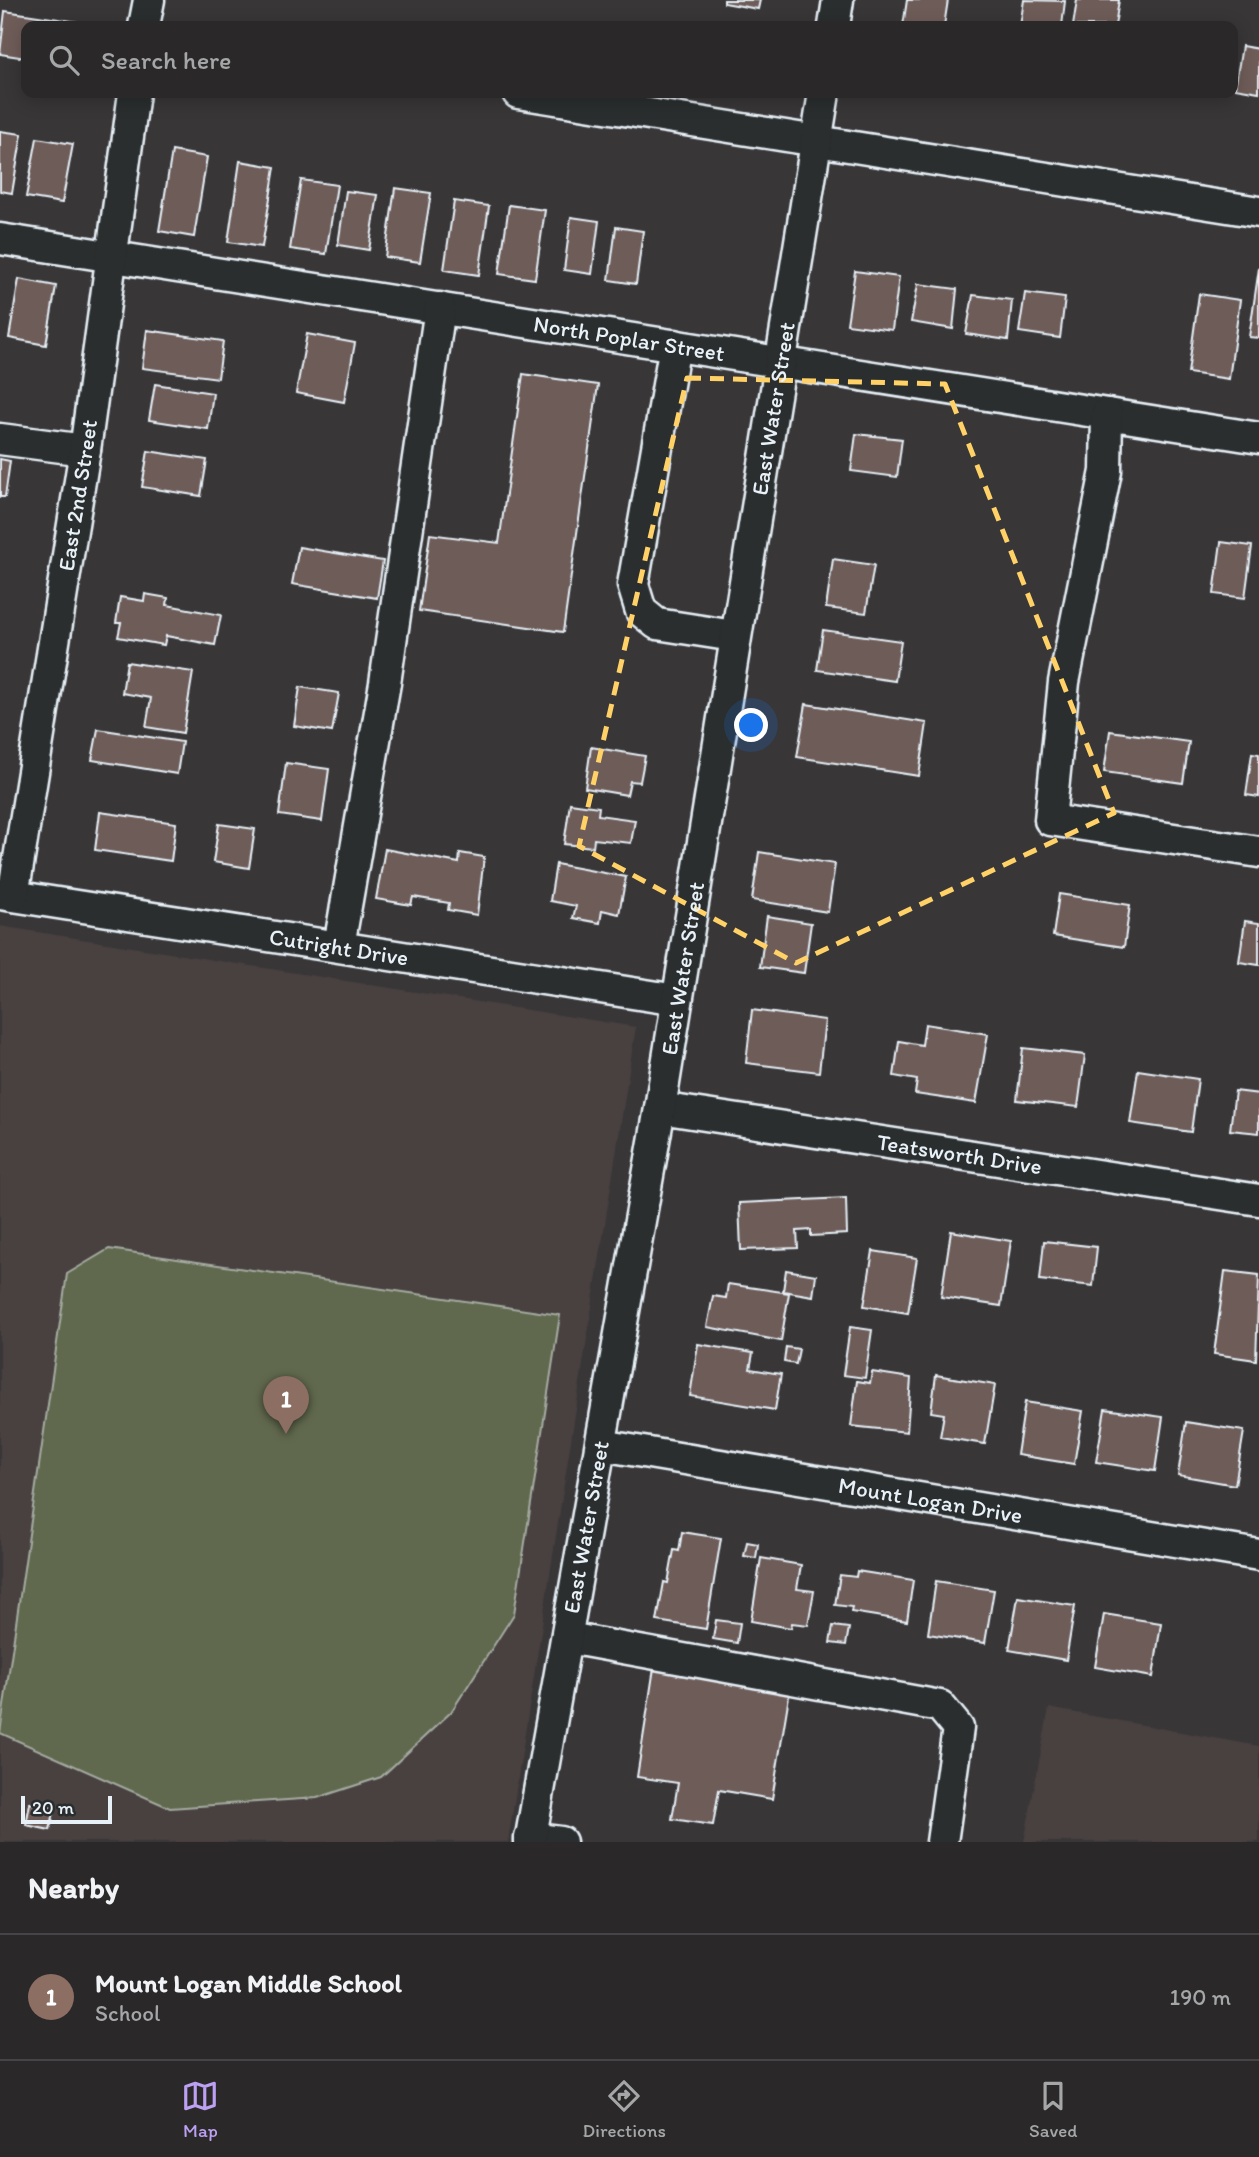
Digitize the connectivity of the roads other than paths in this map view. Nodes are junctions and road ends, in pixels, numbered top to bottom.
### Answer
1 (149, 0) edge
2 (838, 0) edge
3 (145, 21) edge
4 (835, 21) edge
5 (133, 98) edge
6 (549, 98) edge
7 (823, 98) edge
8 (817, 141) junction
9 (1259, 212) edge
10 (0, 239) edge
11 (112, 255) junction
12 (440, 308) junction
13 (674, 345) junction
14 (780, 362) junction
15 (1107, 414) junction
16 (1259, 438) edge
17 (0, 439) edge
18 (85, 450) junction
19 (734, 636) junction
20 (1259, 852) edge
21 (6, 895) edge
22 (339, 946) junction
23 (677, 1000) junction
24 (660, 1108) junction
25 (1259, 1200) edge
26 (601, 1445) junction
27 (1259, 1555) edge
28 (568, 1638) junction
29 (530, 1840) edge
30 (561, 1842) edge
31 (942, 1842) edge

1 - 3 street
2 - 4 street
5 - 11 street, East 2nd Street
6 - 8 street
7 - 8 street, East Water Street
8 - 9 street
8 - 14 street, East Water Street
10 - 11 street, North Poplar Street
11 - 12 street, North Poplar Street
11 - 18 street, East 2nd Street
12 - 13 street, North Poplar Street
12 - 22 street
13 - 14 street, North Poplar Street
13 - 19 street
14 - 15 street, North Poplar Street
14 - 19 street, East Water Street
15 - 16 street, North Poplar Street
15 - 20 street
17 - 18 street
18 - 21 street, East 2nd Street
19 - 23 street, East Water Street
21 - 22 street, Cutright Drive
22 - 23 street, Cutright Drive
23 - 24 street, East Water Street
24 - 25 street, Teatsworth Drive
24 - 26 street, East Water Street
26 - 27 street, Mount Logan Drive
26 - 28 street, East Water Street
28 - 29 street, East Water Street
28 - 31 street
29 - 30 street

